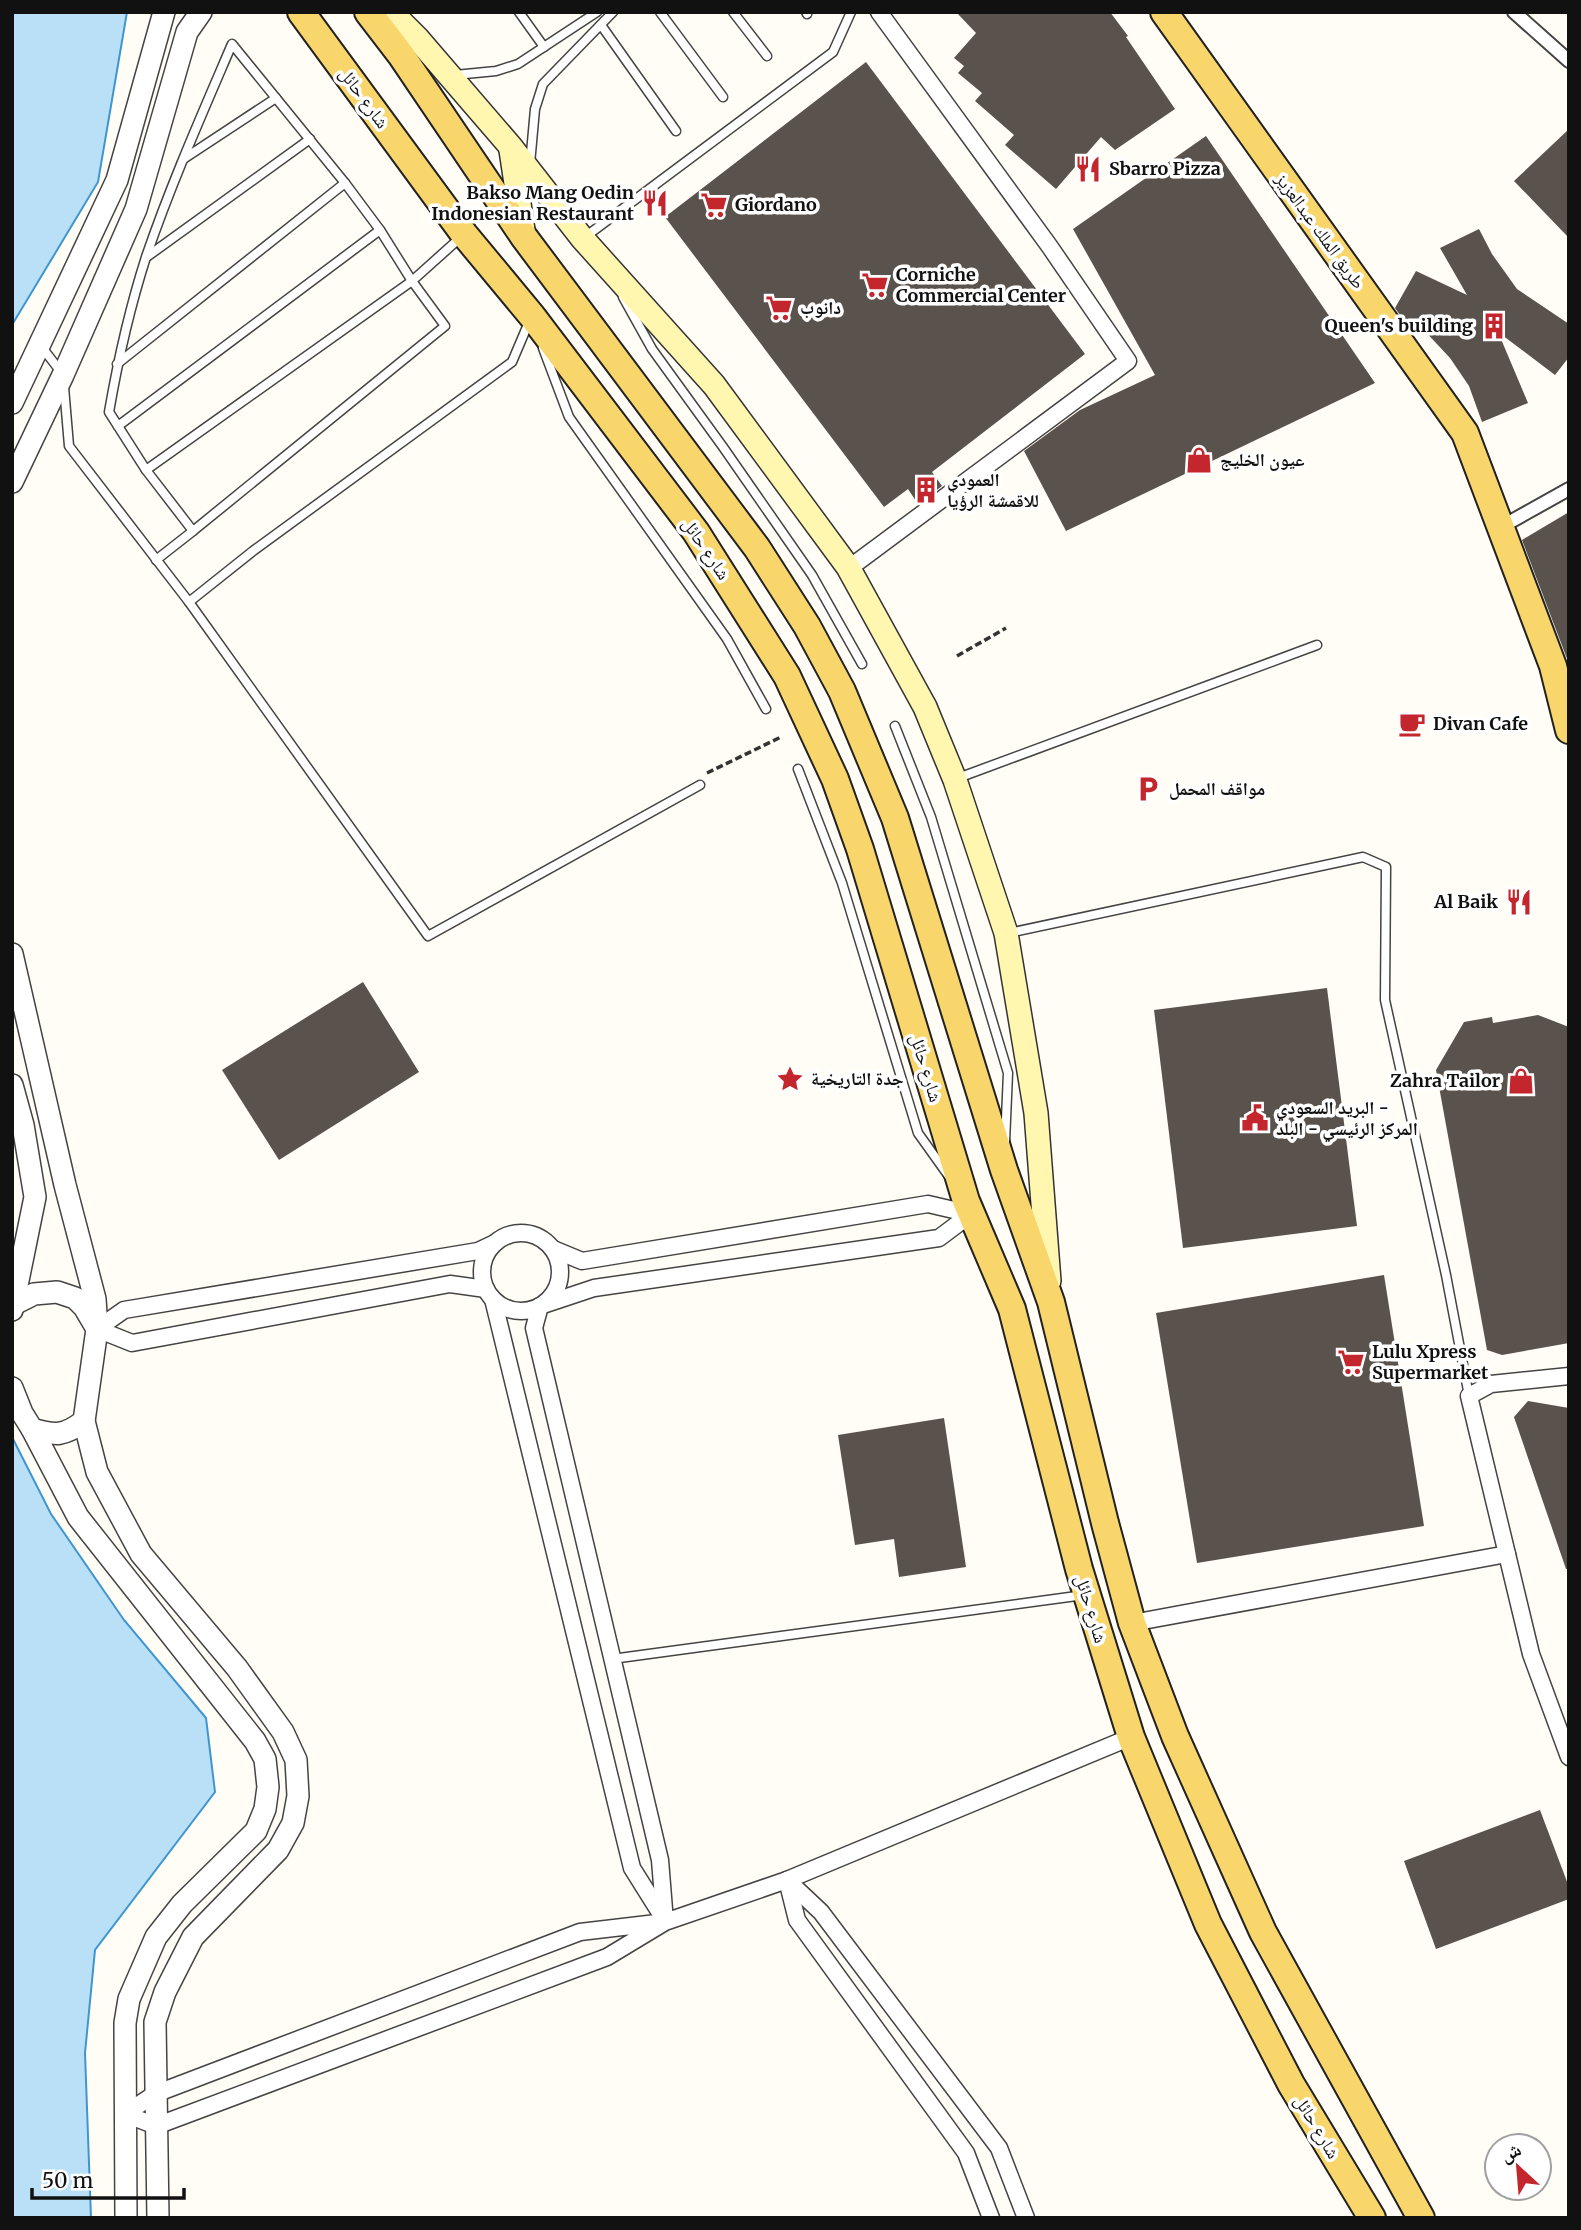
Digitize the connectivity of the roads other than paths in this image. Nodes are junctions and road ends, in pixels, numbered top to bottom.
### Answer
1 (164, 12) edge
2 (201, 12) edge
3 (301, 12) edge
4 (368, 12) edge
5 (391, 12) edge
6 (414, 12) edge
7 (519, 12) edge
8 (613, 12) edge
9 (660, 12) edge
10 (733, 12) edge
11 (851, 12) edge
12 (879, 12) edge
13 (1164, 12) edge
14 (1514, 12) edge
15 (591, 14) edge
16 (601, 25) junction
17 (418, 39) junction
18 (544, 47) junction
19 (767, 56) dead end
20 (1569, 61) edge
21 (449, 75) junction
22 (723, 97) dead end
23 (276, 98) junction
24 (676, 131) dead end
25 (310, 139) junction
26 (511, 147) junction
27 (184, 159) junction
28 (529, 170) junction
29 (345, 183) junction
30 (380, 230) junction
31 (464, 234) junction
32 (524, 237) junction
33 (582, 238) junction
34 (146, 258) junction
35 (605, 264) junction
36 (412, 281) junction
37 (532, 316) junction
38 (39, 345) junction
39 (117, 364) junction
40 (63, 374) junction
41 (12, 403) edge
42 (118, 426) junction
43 (146, 470) junction
44 (12, 482) edge
45 (1569, 489) edge
46 (1501, 527) junction
47 (193, 531) junction
48 (156, 561) junction
49 (848, 569) junction
50 (188, 603) junction
51 (1317, 645) dead end
52 (862, 664) dead end
53 (766, 709) dead end
54 (895, 726) dead end
55 (1569, 730) edge
56 (798, 769) dead end
57 (955, 780) junction
58 (700, 785) dead end
59 (1006, 933) junction
60 (12, 954) edge
61 (12, 1084) edge
62 (1004, 1170) junction
63 (969, 1208) junction
64 (495, 1243) junction
65 (553, 1249) junction
66 (489, 1294) junction
67 (1051, 1302) junction
68 (540, 1306) junction
69 (13, 1307) edge
70 (97, 1329) junction
71 (1569, 1376) edge
72 (12, 1388) edge
73 (1469, 1396) junction
74 (84, 1421) junction
75 (32, 1429) junction
76 (1507, 1554) junction
77 (1087, 1594) junction
78 (1132, 1623) junction
79 (612, 1659) junction
80 (1131, 1737) junction
81 (1569, 1757) edge
82 (787, 1880) junction
83 (666, 1922) junction
84 (155, 2094) junction
85 (125, 2114) junction
86 (156, 2126) junction
87 (126, 2218) edge
88 (158, 2218) edge
89 (991, 2218) edge
90 (1026, 2218) edge
91 (1372, 2218) edge
92 (1421, 2218) edge

1 - 38 street
2 - 40 street
3 - 31 main road, شارع حائل
4 - 32 main road, شارع حائل
5 - 17 main road
6 - 17 main road
7 - 18 lane
8 - 16 lane
9 - 22 lane
10 - 19 lane
11 - 33 lane
12 - 49 street
13 - 46 main road, طريق الملك عبدالعزيز
14 - 20 street
15 - 18 lane
16 - 24 lane
16 - 28 lane
17 - 21 main road
18 - 21 lane
21 - 26 main road
23 - 25 lane
23 - 27 lane
23 - 27 lane
25 - 29 lane
25 - 34 lane
26 - 28 main road
26 - 32 main road
27 - 34 lane
28 - 33 main road
29 - 30 lane
29 - 39 lane
30 - 36 lane
30 - 42 lane
31 - 36 lane
31 - 37 main road, شارع حائل
32 - 62 main road, شارع حائل
33 - 35 main road
34 - 39 lane
35 - 49 main road
35 - 52 lane
36 - 43 lane
36 - 47 lane
37 - 50 lane
37 - 53 lane
37 - 63 main road, شارع حائل
38 - 40 lane
38 - 41 street
39 - 42 lane
40 - 44 street
40 - 48 lane
42 - 43 lane
43 - 47 lane
45 - 46 street
46 - 55 main road, طريق الملك عبدالعزيز
47 - 48 lane
48 - 50 lane
49 - 57 main road
50 - 58 lane
51 - 57 lane
54 - 62 lane
56 - 63 lane
57 - 59 main road
59 - 67 main road
59 - 73 lane
60 - 70 street
61 - 69 street
62 - 67 main road, شارع حائل
63 - 65 street
63 - 68 street
63 - 77 main road, شارع حائل
64 - 65 street
64 - 66 street
64 - 70 street
65 - 68 street
66 - 68 street
66 - 70 street
66 - 83 street
67 - 78 main road, شارع حائل
68 - 79 street
69 - 70 street
70 - 74 street
71 - 73 street
72 - 75 street
73 - 76 street
74 - 75 street
74 - 84 street
75 - 85 street
76 - 78 street
76 - 81 street
77 - 79 lane
77 - 80 main road, شارع حائل
78 - 92 main road, شارع حائل
79 - 83 street
80 - 82 street
80 - 91 main road, شارع حائل
82 - 83 street
82 - 89 street
82 - 90 street
83 - 84 street
83 - 86 street
84 - 85 street
84 - 86 street
85 - 86 street
85 - 87 street
86 - 88 street

